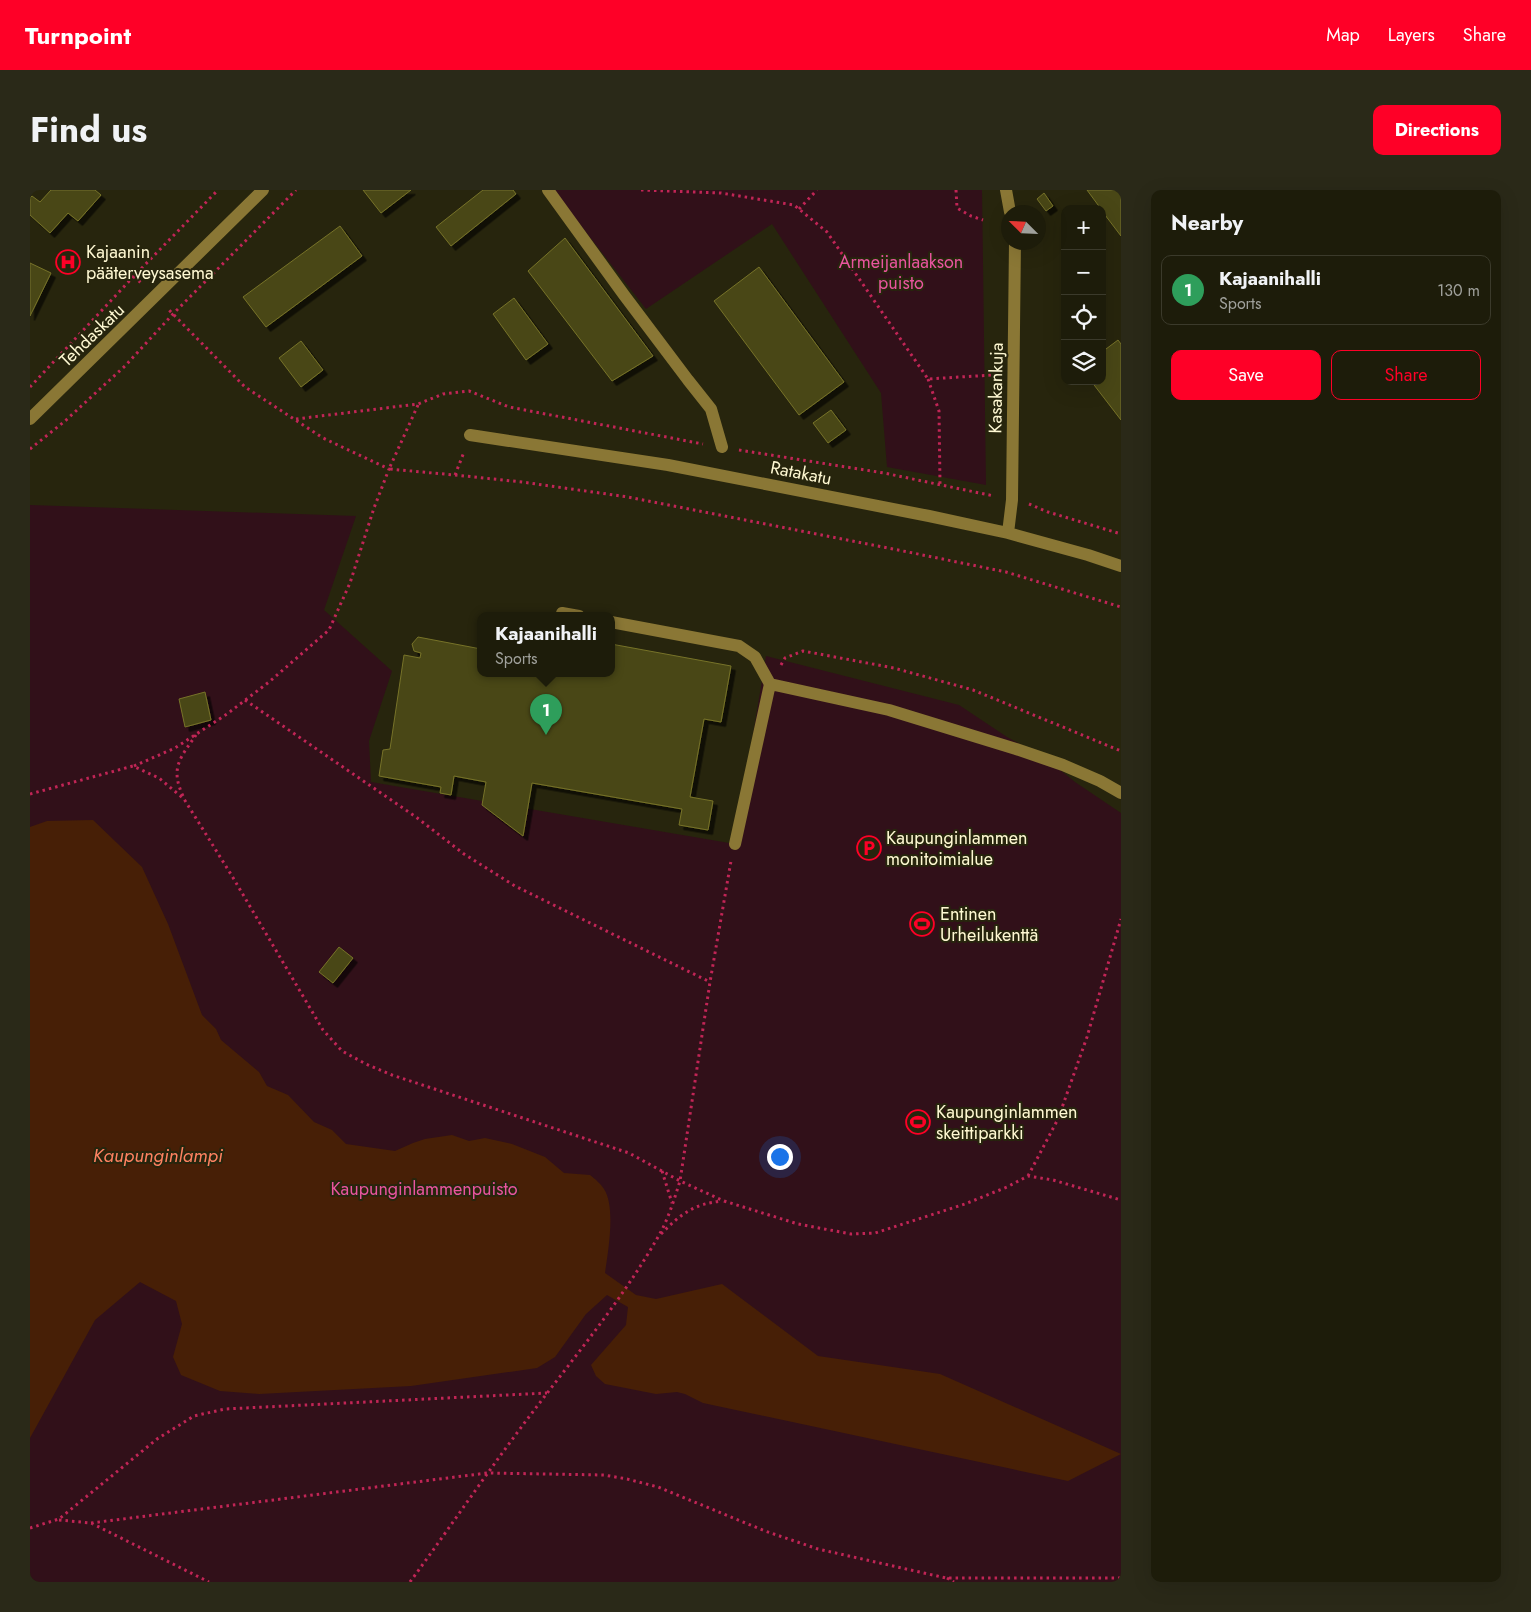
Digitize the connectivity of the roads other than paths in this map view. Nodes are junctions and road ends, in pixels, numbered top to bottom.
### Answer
1 (263, 190) edge
2 (548, 190) edge
3 (1006, 190) edge
4 (1009, 205) edge
5 (1015, 250) edge
6 (30, 419) edge
7 (470, 435) road end
8 (722, 447) dead end
9 (1008, 533) junction
10 (1121, 566) edge
11 (615, 623) edge
12 (770, 684) junction
13 (1121, 792) edge
14 (735, 844) road end

1 - 6 street, Tehdaskatu
2 - 8 street
3 - 4 street
5 - 9 street, Kasakankuja
7 - 9 street, Ratakatu
9 - 10 street, Ratakatu
11 - 12 street
12 - 13 street
12 - 14 street

